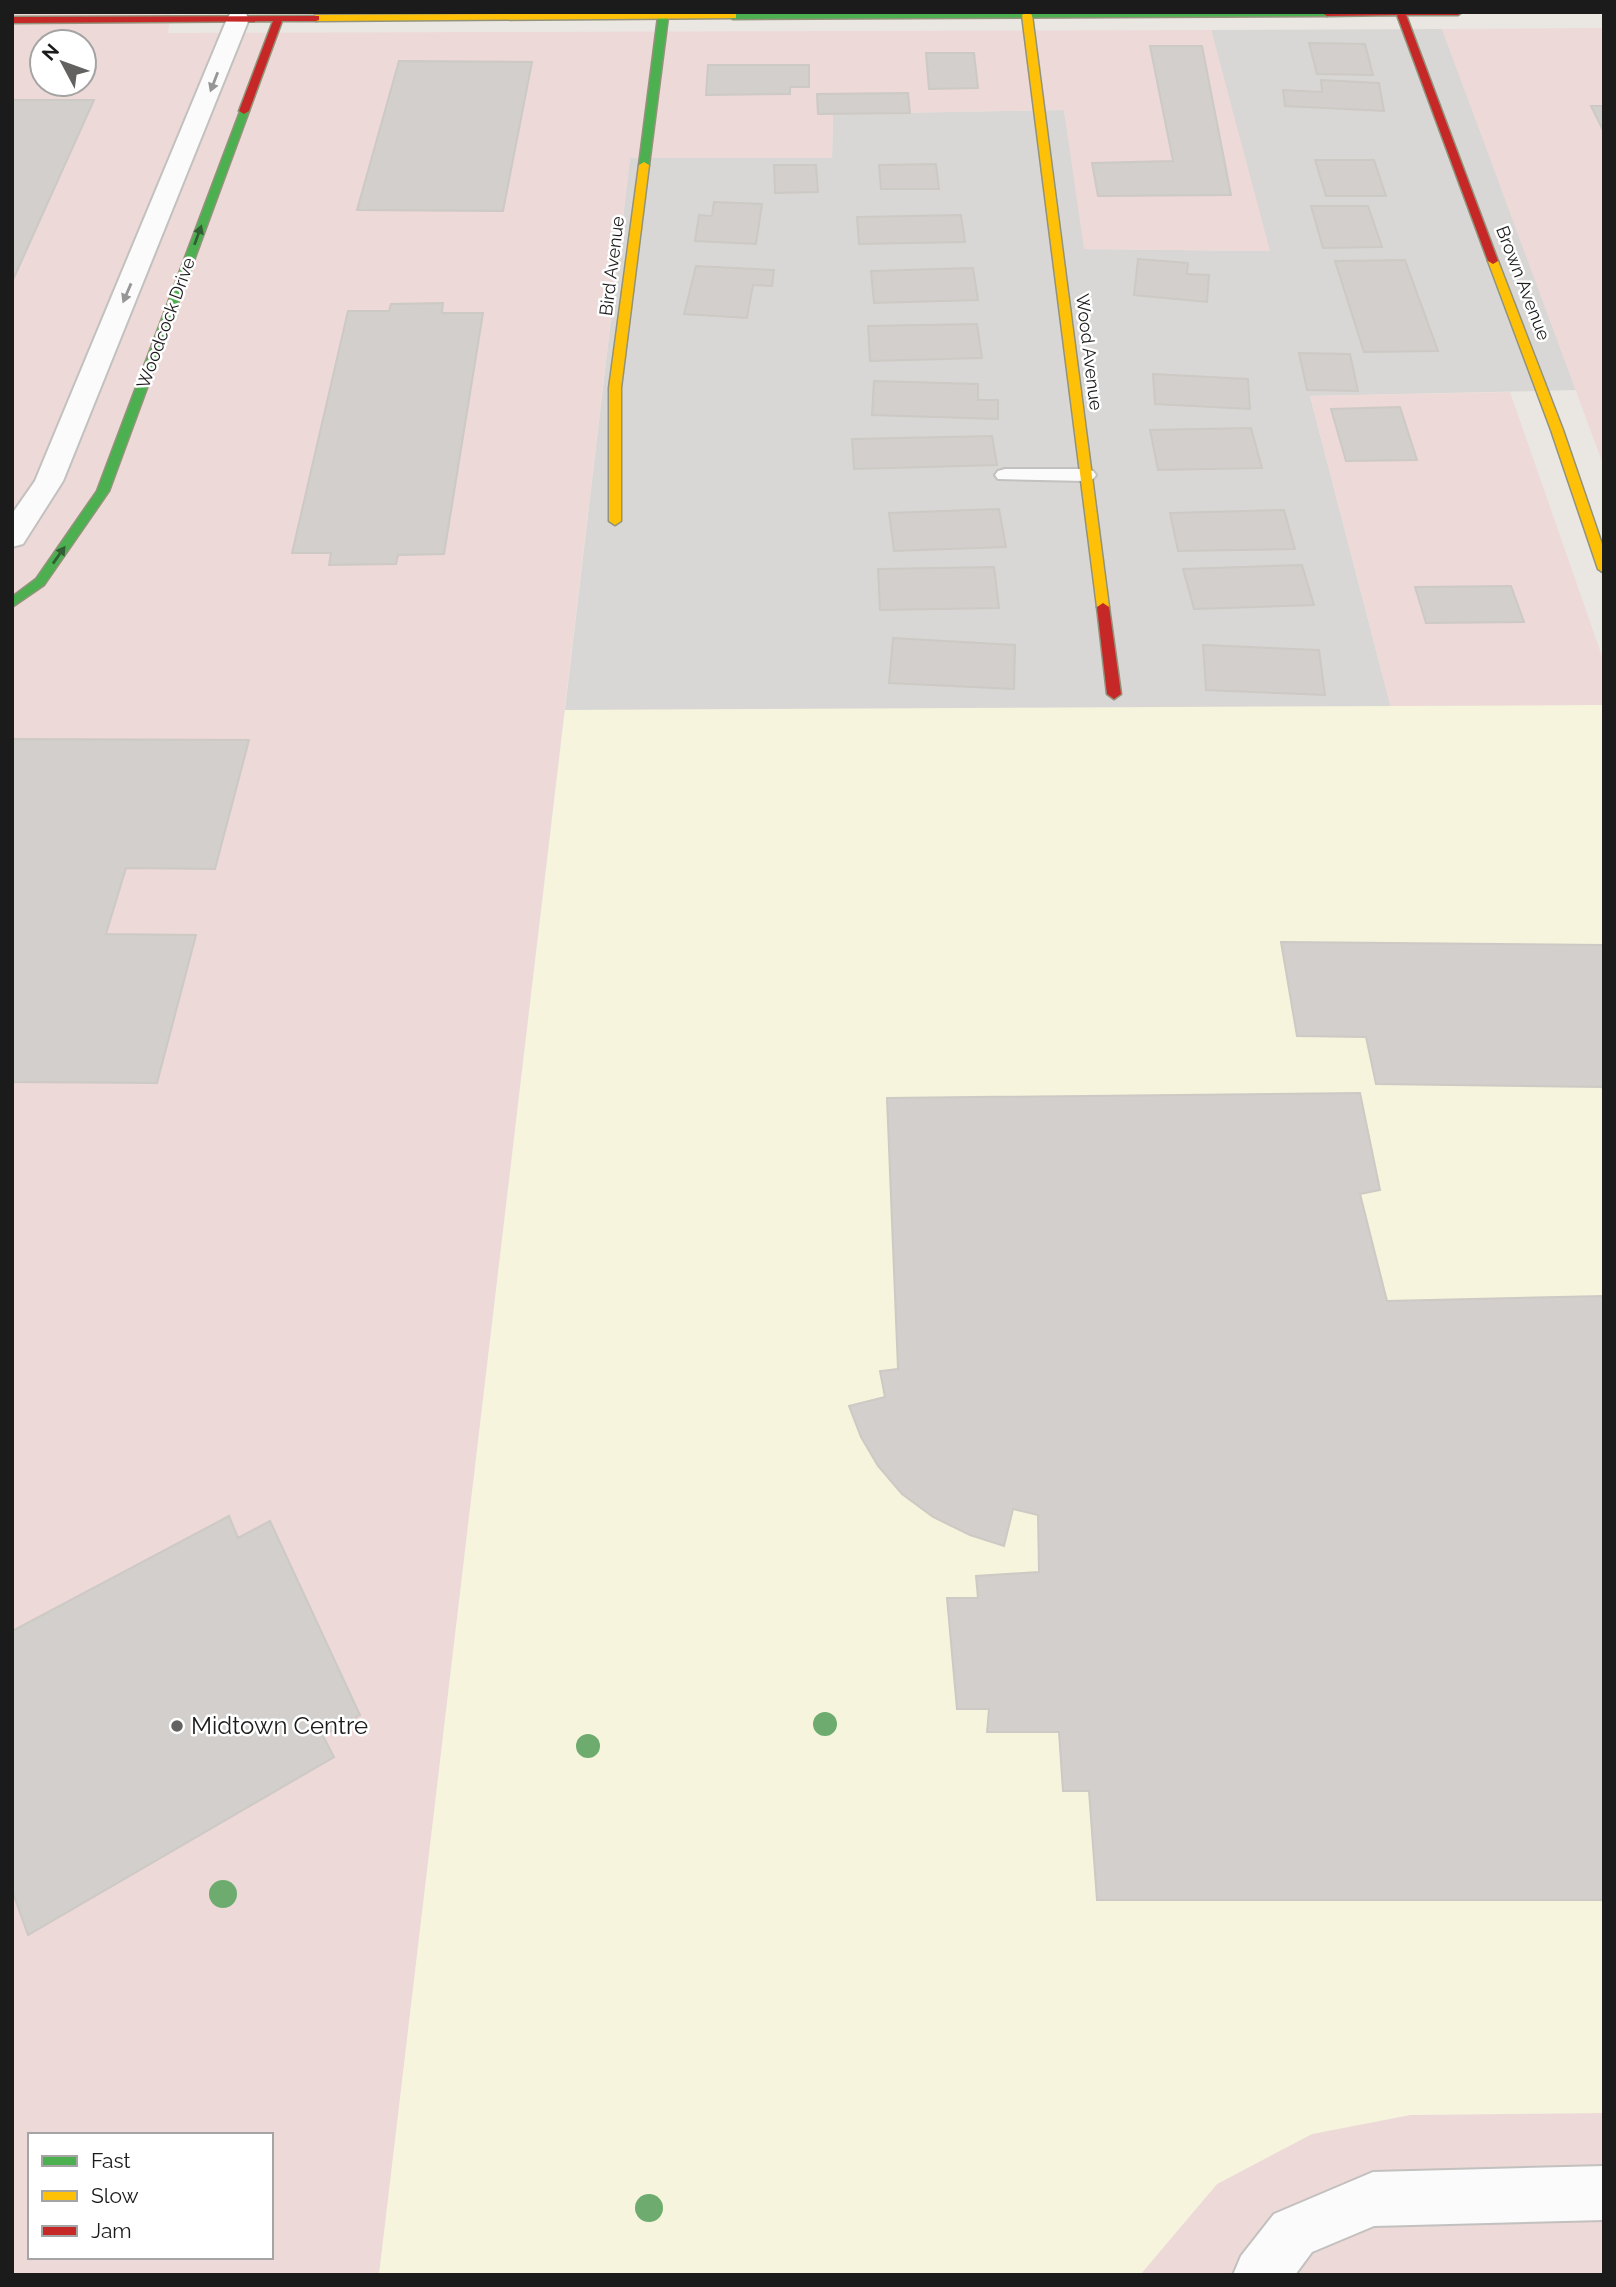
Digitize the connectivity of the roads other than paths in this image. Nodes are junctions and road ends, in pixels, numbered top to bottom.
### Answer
1 (1400, 12) edge
2 (1458, 12) edge
3 (1292, 13) edge
4 (836, 14) edge
5 (1027, 15) junction
6 (118, 16) edge
7 (200, 16) edge
8 (663, 17) junction
9 (238, 19) junction
10 (278, 19) junction
11 (12, 20) edge
12 (1005, 475) dead end
13 (1086, 475) junction
14 (1594, 516) edge
15 (615, 521) dead end
16 (12, 537) edge
17 (1604, 569) edge
18 (12, 603) edge
19 (1114, 694) dead end
20 (1604, 2193) edge
21 (1260, 2275) edge

1 - 2 street
1 - 3 street
1 - 14 street, Brown Avenue
3 - 5 street
4 - 5 street
4 - 8 street
5 - 13 street, Wood Avenue
6 - 7 street
6 - 11 street
7 - 9 street
8 - 10 street
8 - 15 street, Bird Avenue
9 - 10 street
9 -> 16 street
18 -> 10 street, Woodcock Drive
12 - 13 lane
13 - 19 street, Wood Avenue
14 - 17 street, Brown Avenue
20 - 21 street

